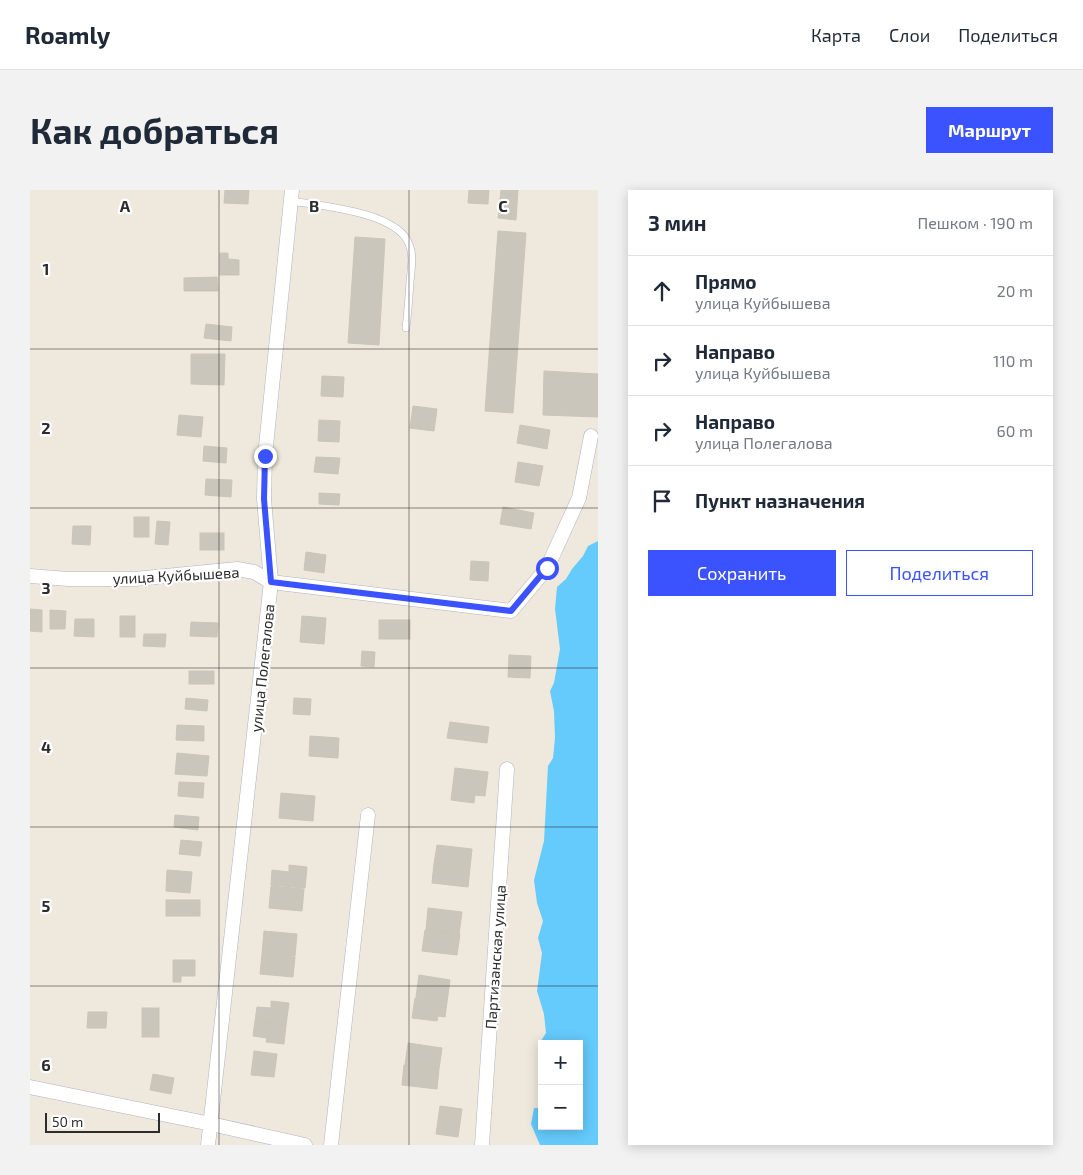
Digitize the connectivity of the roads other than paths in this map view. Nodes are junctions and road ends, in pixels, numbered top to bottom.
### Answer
1 (292, 196) edge
2 (406, 328) dead end
3 (591, 436) dead end
4 (30, 576) edge
5 (271, 582) junction
6 (507, 769) dead end
7 (368, 815) dead end
8 (30, 1087) edge
9 (211, 1124) junction
10 (208, 1145) edge
11 (305, 1145) edge
12 (331, 1145) edge
13 (482, 1145) edge

1 - 2 lane
1 - 5 street, улица Полегалова
3 - 5 street, улица Куйбышева
4 - 5 street, улица Куйбышева
5 - 9 street, улица Полегалова
6 - 13 street, Партизанская улица
7 - 12 street
8 - 9 street
9 - 10 street, улица Полегалова
9 - 11 street

